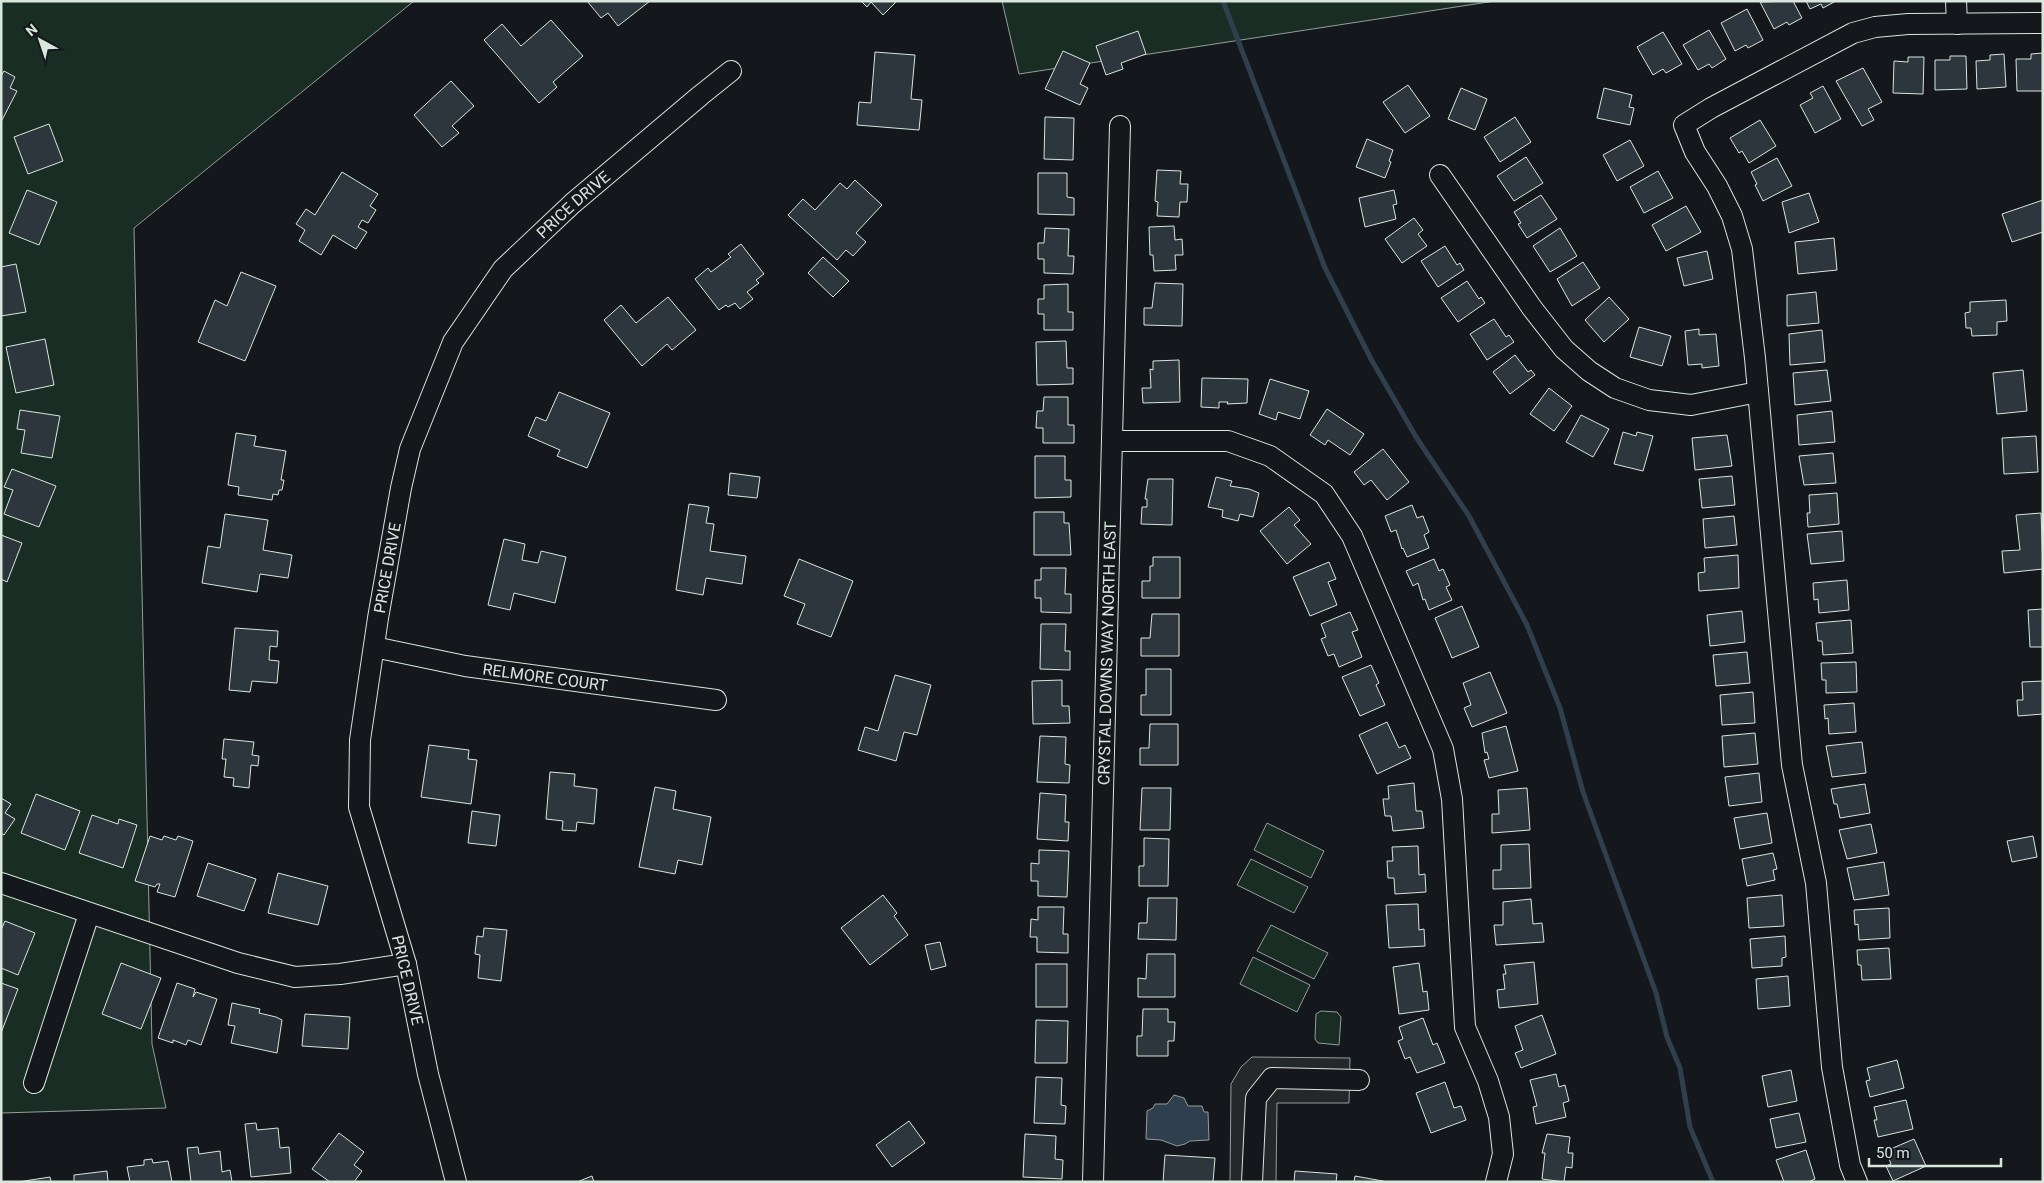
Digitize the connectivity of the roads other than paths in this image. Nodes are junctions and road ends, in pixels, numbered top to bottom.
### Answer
1 (1956, 1) edge
2 (1957, 24) junction
3 (2043, 24) edge
4 (732, 71) dead end
5 (1120, 126) dead end
6 (1440, 175) dead end
7 (1758, 392) junction
8 (1112, 441) junction
9 (374, 647) junction
10 (716, 700) dead end
11 (1, 883) edge
12 (89, 914) junction
13 (406, 964) junction
14 (1359, 1080) dead end
15 (34, 1084) dead end
16 (456, 1182) edge
17 (1093, 1182) edge
18 (1252, 1182) edge
19 (1496, 1182) edge
20 (1857, 1182) edge

1 - 2 street
2 - 3 street
2 - 7 street
4 - 9 street, PRICE DRIVE
5 - 8 street, CRYSTAL DOWNS WAY NORTH EAST
6 - 7 street
7 - 20 street
8 - 17 street, CRYSTAL DOWNS WAY NORTH EAST
8 - 19 street
9 - 10 street, RELMORE COURT
9 - 13 street, PRICE DRIVE
11 - 12 street
12 - 13 street
12 - 15 street
13 - 16 street, PRICE DRIVE
14 - 18 street

